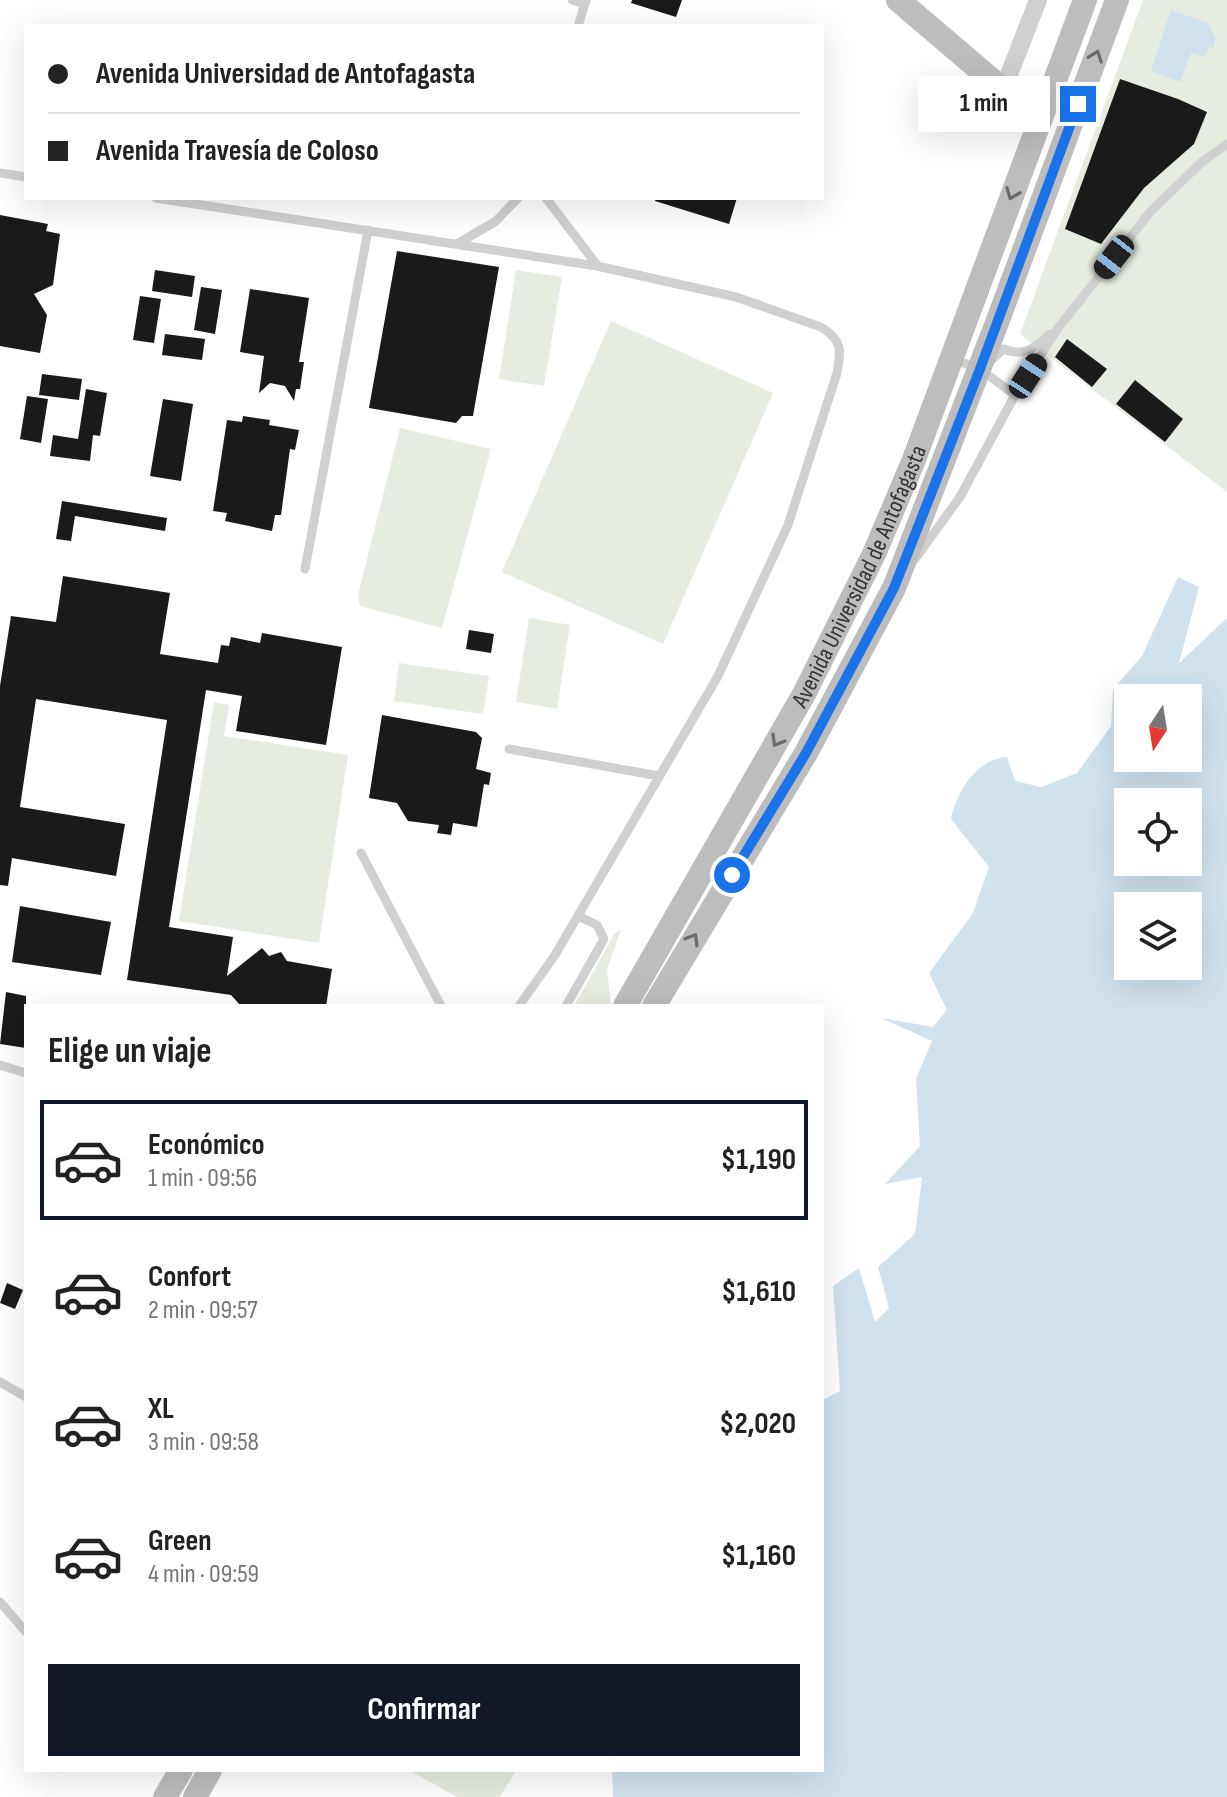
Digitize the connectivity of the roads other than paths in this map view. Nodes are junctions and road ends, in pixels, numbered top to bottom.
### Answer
1 (572, 0) edge
2 (898, 0) edge
3 (1038, 0) edge
4 (1085, 0) edge
5 (1117, 0) edge
6 (585, 2) edge
7 (579, 24) edge
8 (1003, 90) junction
9 (1040, 121) junction
10 (1227, 144) edge
11 (0, 173) edge
12 (24, 177) edge
13 (169, 200) edge
14 (516, 200) edge
15 (548, 200) edge
16 (368, 230) junction
17 (457, 244) junction
18 (597, 266) junction
19 (1058, 328) junction
20 (950, 358) junction
21 (980, 369) junction
22 (1015, 395) junction
23 (305, 569) dead end
24 (894, 588) junction
25 (509, 749) dead end
26 (659, 776) junction
27 (361, 853) dead end
28 (578, 916) junction
29 (440, 1004) edge
30 (520, 1004) edge
31 (567, 1004) edge
32 (626, 1004) edge
33 (655, 1004) edge
34 (0, 1065) edge
35 (24, 1072) edge
36 (0, 1382) edge
37 (24, 1396) edge
38 (0, 1602) edge
39 (24, 1630) edge
40 (209, 1772) edge
41 (195, 1797) edge

1 - 6 lane
2 - 8 main road
3 - 8 street
4 - 9 main road, Avenida Universidad de Antofagasta
21 -> 5 main road, Avenida Universidad de Antofagasta
6 - 7 lane
8 - 9 main road
9 -> 20 main road, Avenida Universidad de Antofagasta
10 - 19 lane
11 - 12 lane
13 - 16 lane
14 - 17 lane
15 - 18 lane
16 - 17 lane
16 - 23 lane
17 - 18 lane
18 - 26 lane
19 - 21 lane
19 - 22 lane
20 - 21 lane
20 -> 32 main road, Avenida Universidad de Antofagasta
21 - 22 lane
21 - 24 main road, Avenida Universidad de Antofagasta
22 - 24 lane
33 -> 24 main road, Avenida Universidad de Antofagasta
25 - 26 lane
26 - 28 lane
27 - 29 lane
28 - 30 lane
28 - 31 lane
34 - 35 lane
36 - 37 lane
38 - 39 lane
40 - 41 main road

